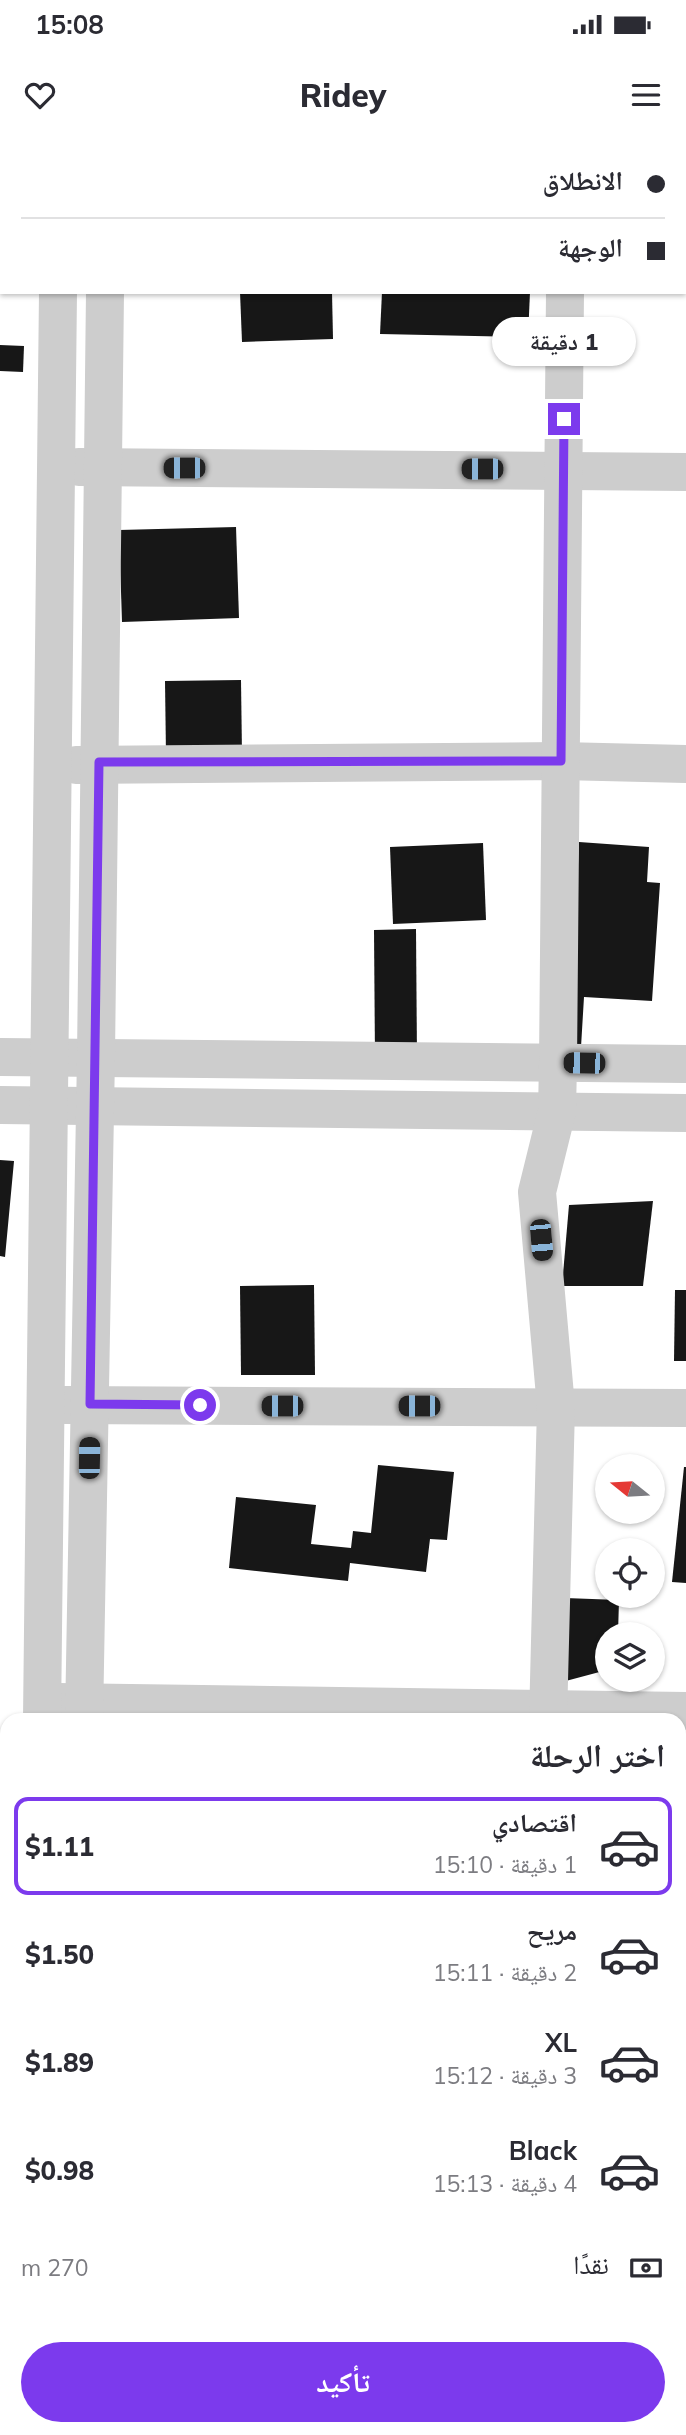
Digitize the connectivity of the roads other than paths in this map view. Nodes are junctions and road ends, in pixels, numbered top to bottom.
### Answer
1 (58, 294) edge
2 (105, 294) edge
3 (565, 294) edge
4 (56, 467) junction
5 (103, 468) junction
6 (564, 469) junction
7 (686, 472) edge
8 (561, 761) junction
9 (99, 762) junction
10 (686, 764) edge
11 (53, 767) junction
12 (96, 1056) junction
13 (0, 1057) edge
14 (50, 1058) junction
15 (558, 1063) junction
16 (686, 1064) edge
17 (96, 1104) junction
18 (0, 1105) edge
19 (49, 1106) junction
20 (557, 1111) junction
21 (686, 1113) edge
22 (90, 1404) junction
23 (46, 1405) junction
24 (556, 1407) junction
25 (686, 1408) edge
26 (84, 1711) edge
27 (686, 1711) edge
28 (42, 1712) edge
29 (393, 1713) edge
30 (548, 1713) edge
31 (594, 1713) edge

1 - 4 street
2 - 5 street
3 - 6 street
4 - 5 street
4 - 11 street
5 - 6 street
5 - 9 street
6 - 7 street
6 - 8 street
8 - 9 street
8 - 10 street
8 - 15 street
9 - 11 street
9 - 12 street
11 - 14 street
12 - 14 street
12 - 15 street
12 - 17 street
13 - 14 street
14 - 19 street
15 - 16 street
15 - 20 street
17 - 19 street
17 - 20 street
17 - 22 street
18 - 19 street
19 - 23 street
20 - 21 street
20 - 24 street
22 - 23 street
22 - 24 street
22 - 26 street
23 - 28 street
24 - 25 street
24 - 30 street
26 - 28 street
26 - 29 street
27 - 31 street

